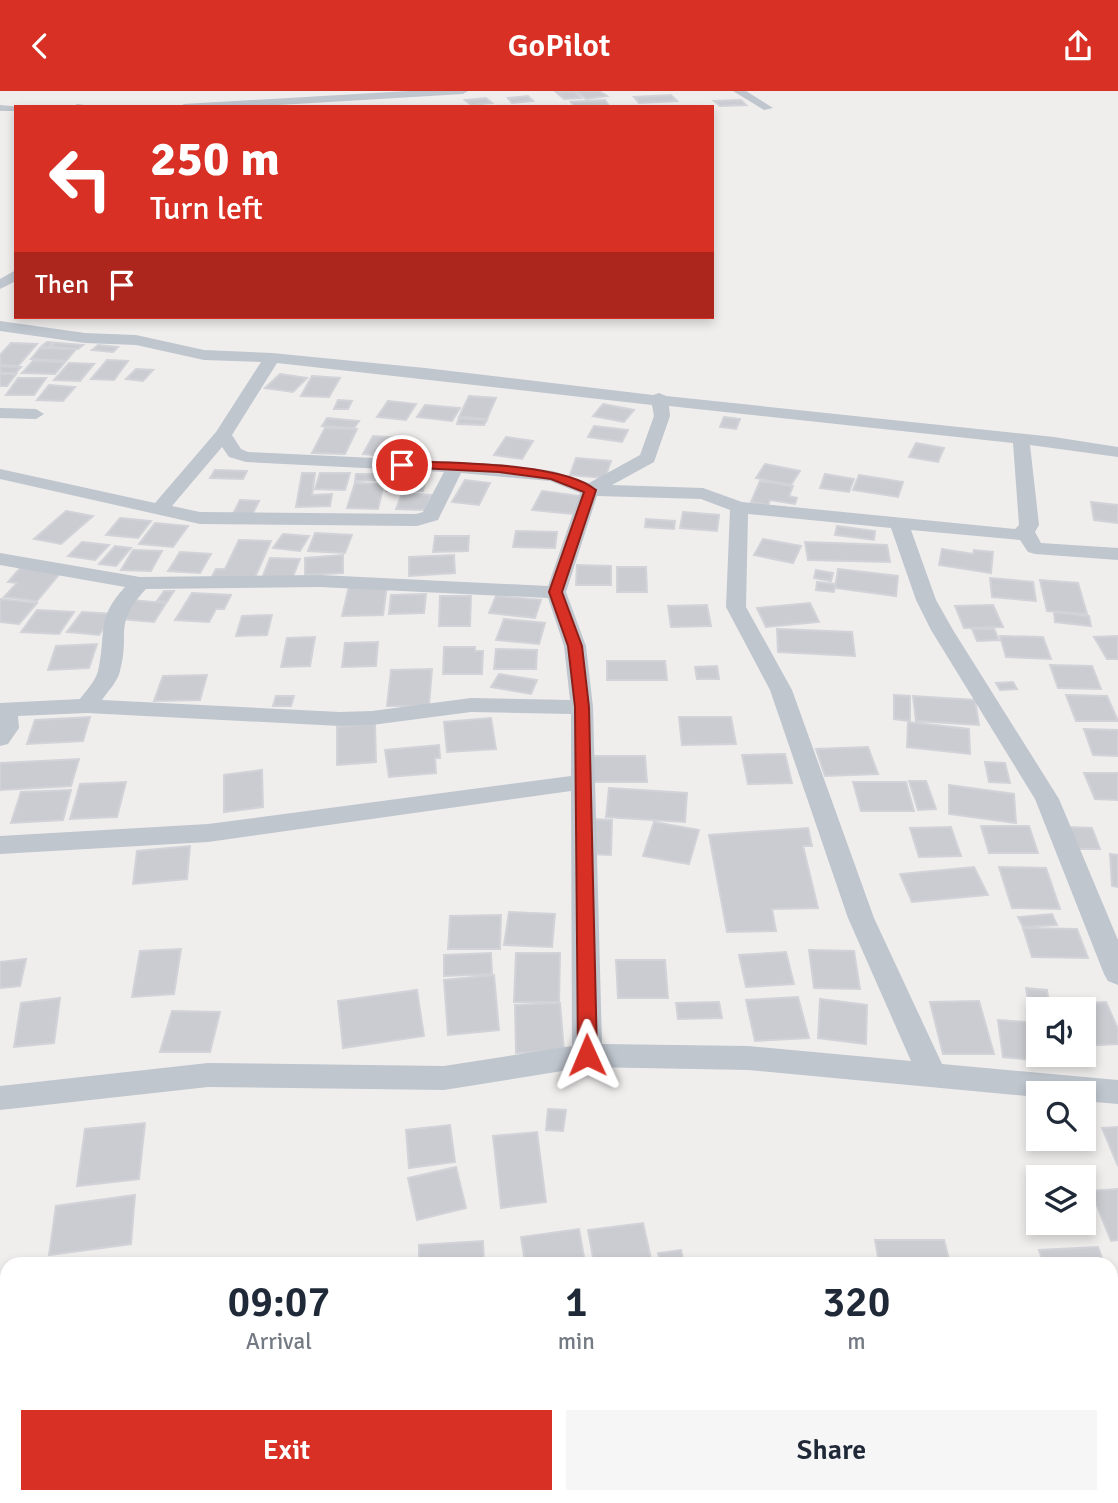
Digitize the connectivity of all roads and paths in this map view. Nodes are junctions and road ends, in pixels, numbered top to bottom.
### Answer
1 (463, 91) edge
2 (738, 91) edge
3 (219, 105) edge
4 (768, 108) dead end
5 (13, 268) edge
6 (0, 285) edge
7 (0, 326) edge
8 (272, 358) junction
9 (659, 398) junction
10 (0, 413) edge
11 (36, 414) dead end
12 (223, 435) junction
13 (1021, 440) junction
14 (1118, 452) edge
15 (455, 467) junction
16 (0, 474) edge
17 (590, 490) junction
18 (739, 507) junction
19 (159, 510) junction
20 (899, 524) junction
21 (1025, 532) junction
22 (1118, 554) edge
23 (0, 559) edge
24 (140, 583) junction
25 (556, 592) junction
26 (87, 706) junction
27 (582, 707) junction
28 (3, 710) edge
29 (0, 739) edge
30 (583, 782) junction
31 (0, 845) edge
32 (1118, 974) edge
33 (587, 1055) junction
34 (932, 1075) junction
35 (1118, 1092) edge
36 (0, 1098) edge

1 - 3 street
2 - 4 street
5 - 6 street
7 - 8 street
8 - 9 street
8 - 12 street
9 - 13 street
9 - 17 street
10 - 11 street
12 - 15 street
12 - 19 street
13 - 14 street
13 - 21 street
15 - 17 street
15 - 19 street
16 - 19 street
17 - 18 street
17 - 25 street
18 - 20 street
18 - 34 street
20 - 21 street
20 - 32 street
21 - 22 street
23 - 24 street
24 - 25 street
24 - 26 street
25 - 27 street
26 - 27 street
26 - 28 street
27 - 30 street
28 - 29 street
30 - 31 street
30 - 33 street
33 - 34 street
33 - 36 street
34 - 35 street

